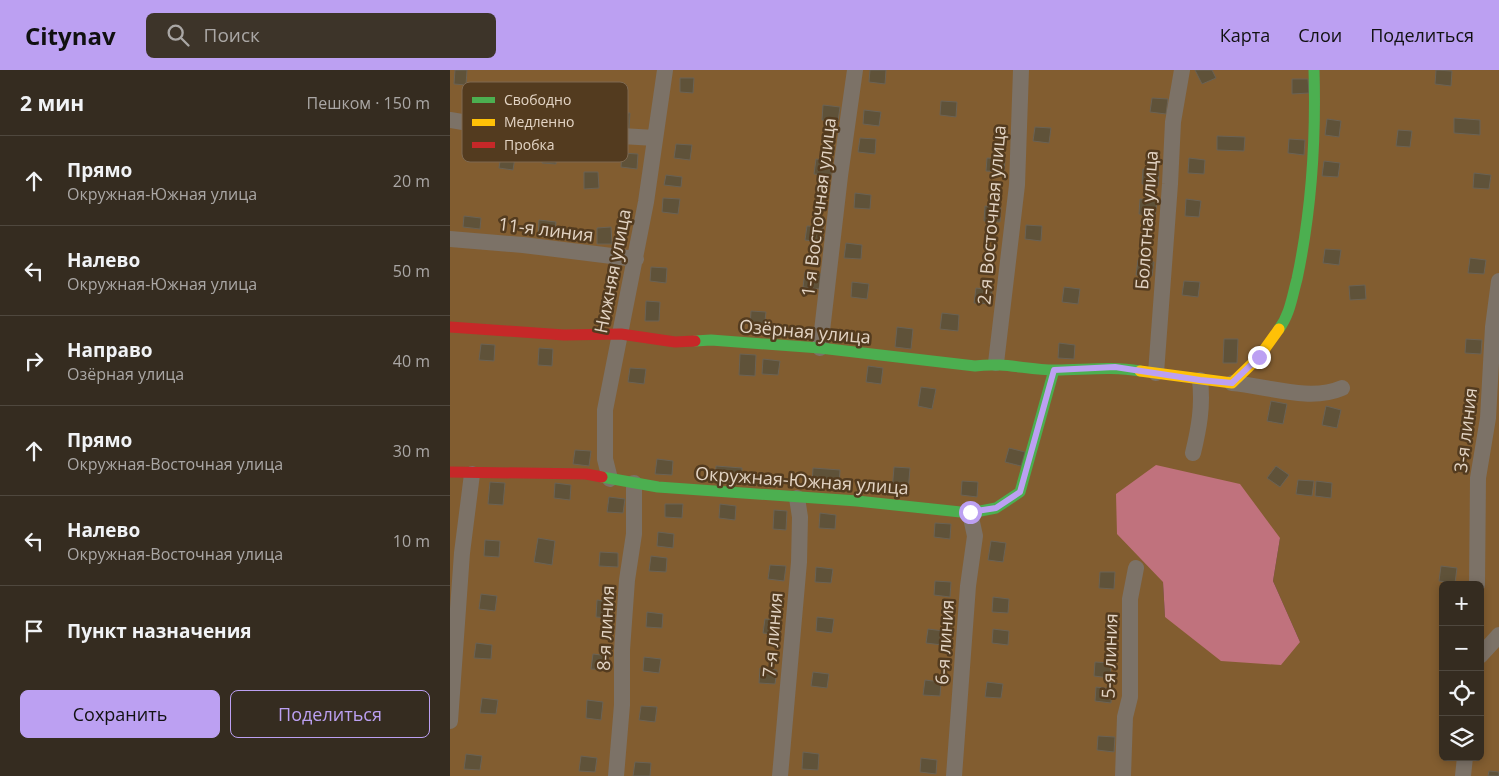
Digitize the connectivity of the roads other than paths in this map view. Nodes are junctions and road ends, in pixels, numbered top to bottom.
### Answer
1 (665, 70) edge
2 (855, 70) edge
3 (1021, 70) edge
4 (1182, 70) edge
5 (1314, 70) edge
6 (628, 136) edge
7 (654, 138) junction
8 (450, 240) edge
9 (636, 259) junction
10 (1499, 281) edge
11 (450, 327) edge
12 (621, 334) junction
13 (820, 348) junction
14 (996, 363) junction
15 (1054, 370) junction
16 (1156, 373) junction
17 (1200, 380) junction
18 (1232, 383) junction
19 (1342, 388) dead end
20 (1194, 453) dead end
21 (450, 472) edge
22 (472, 474) junction
23 (610, 479) junction
24 (634, 483) junction
25 (797, 498) junction
26 (970, 512) junction
27 (1136, 568) dead end
28 (1477, 581) edge
29 (1499, 635) edge
30 (1484, 652) edge
31 (450, 721) edge
32 (1464, 761) edge
33 (616, 776) edge
34 (780, 776) edge
35 (954, 776) edge
36 (1123, 776) edge
37 (1463, 776) edge

1 - 7 street, Нижняя улица
2 - 13 street, 1-я Восточная улица
3 - 14 street, 2-я Восточная улица
4 - 16 street, Болотная улица
5 - 18 street
6 - 7 street
7 - 9 street, Нижняя улица
8 - 9 street, 11-я линия
9 - 12 street, Нижняя улица
10 - 28 street, 3-я линия
11 - 12 street, Озёрная улица
12 - 13 street, Озёрная улица
12 - 23 street, Нижняя улица
13 - 14 street, Озёрная улица
14 - 15 street, Озёрная улица
15 - 16 street, Озёрная улица
15 - 26 street, Окружная-Южная улица
16 - 17 street, Озёрная улица
17 - 18 street, Озёрная улица
17 - 20 street
18 - 19 street
21 - 22 street, Окружная-Южная улица
22 - 23 street, Окружная-Южная улица
22 - 31 street
23 - 24 street, Окружная-Южная улица
24 - 25 street, Окружная-Южная улица
24 - 33 street, 8-я линия
25 - 26 street, Окружная-Южная улица
25 - 34 street, 7-я линия
26 - 35 street, 6-я линия
27 - 36 street, 5-я линия
29 - 30 street
32 - 37 street

